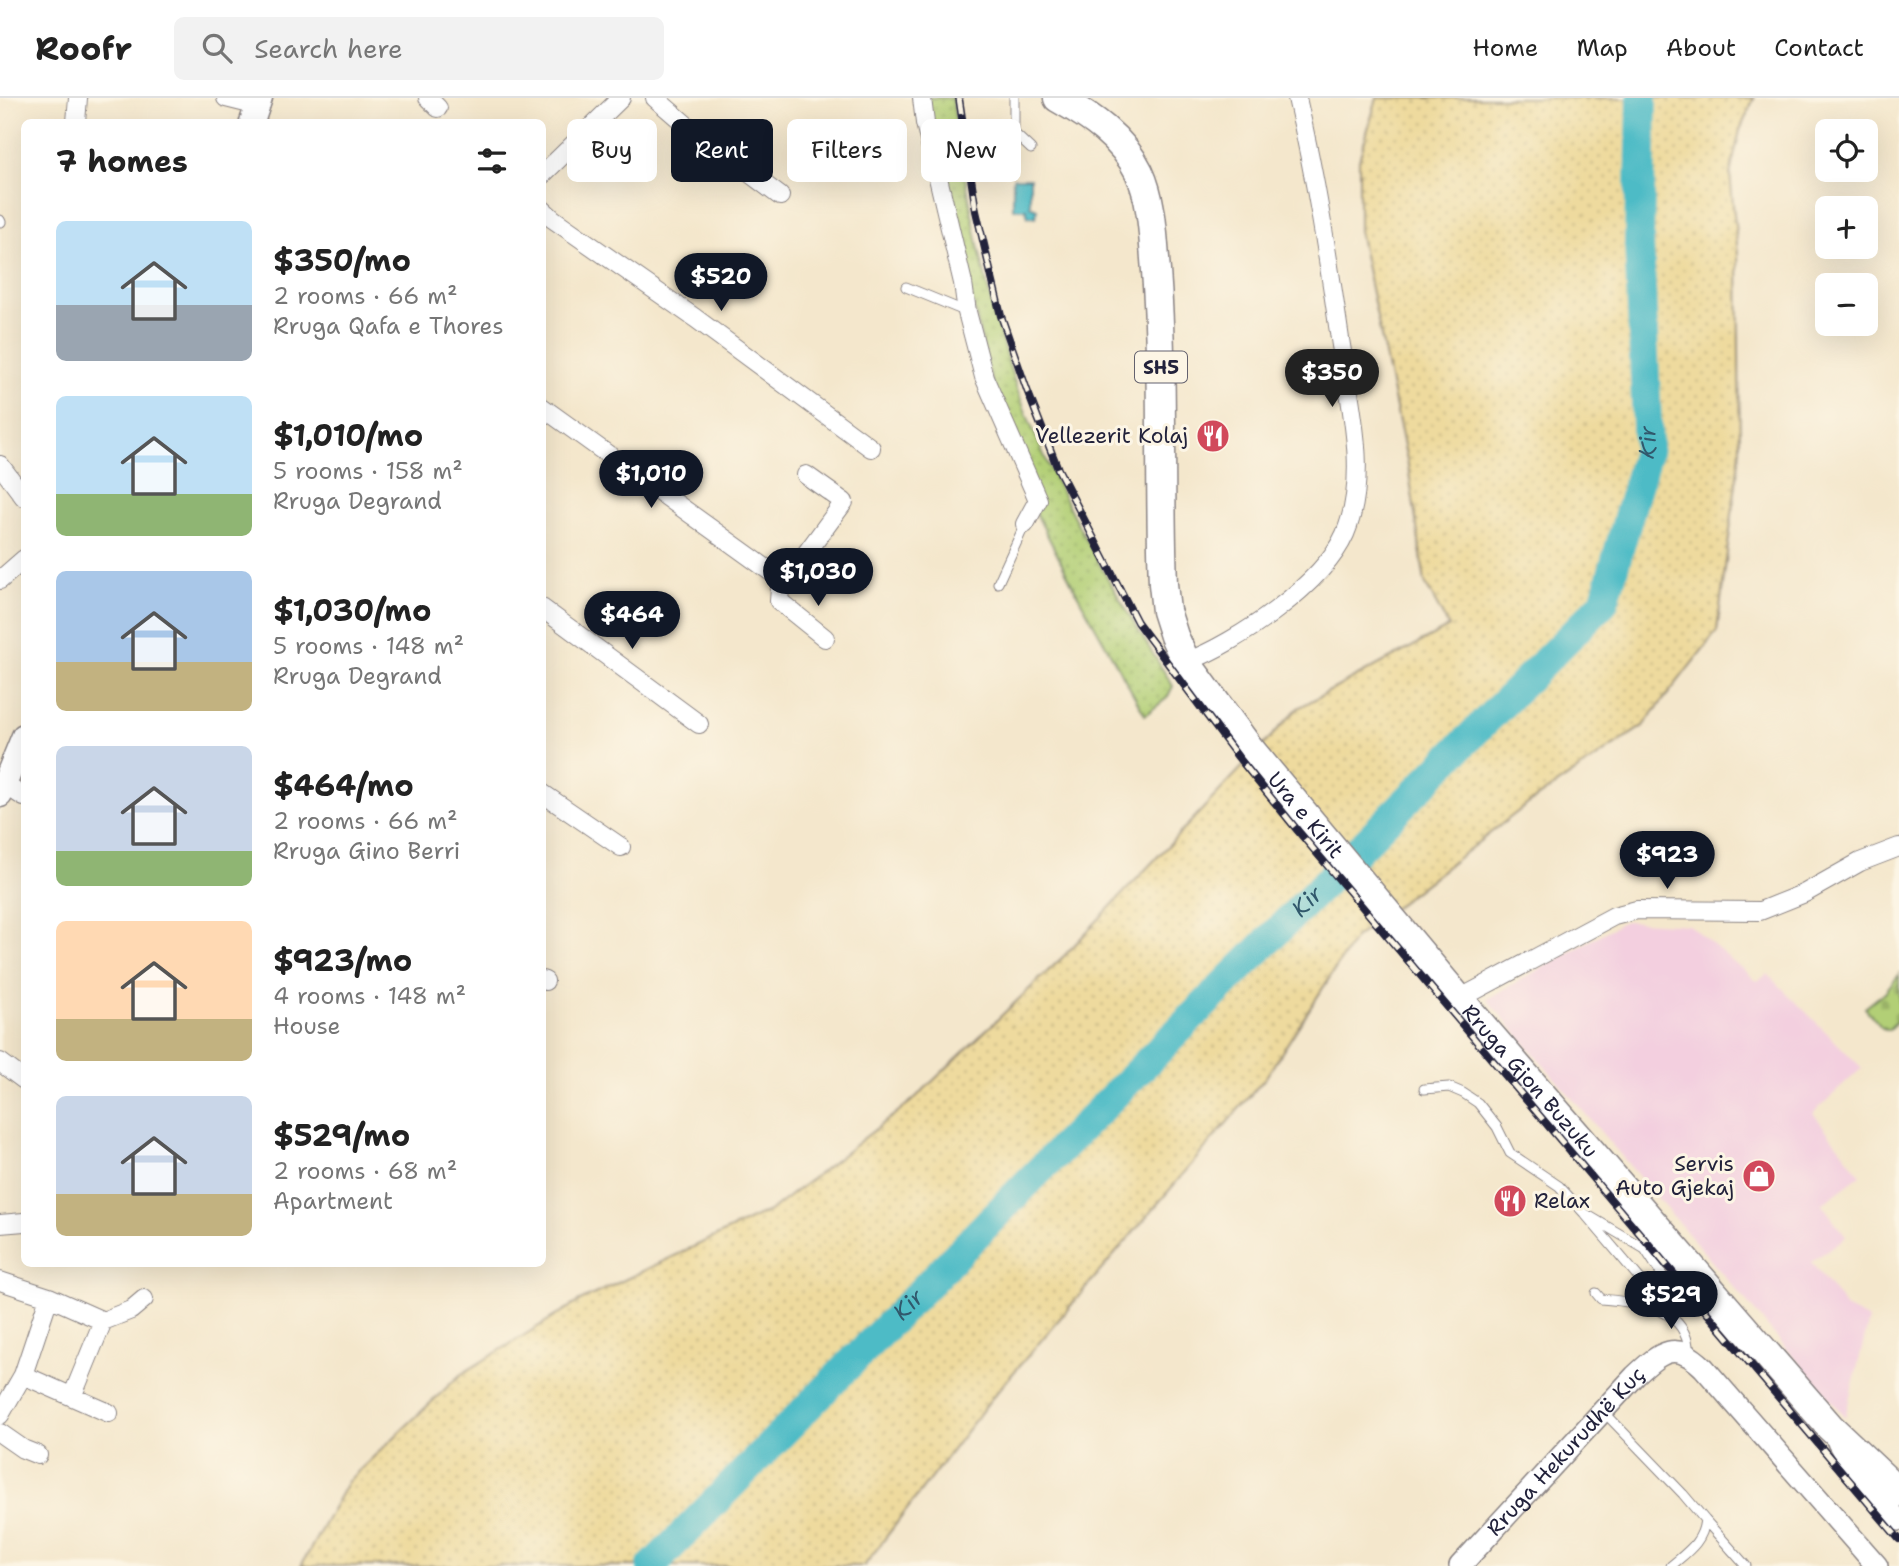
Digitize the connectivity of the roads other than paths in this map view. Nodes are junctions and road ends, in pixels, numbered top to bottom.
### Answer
1 (79, 98) edge
2 (226, 98) edge
3 (621, 98) edge
4 (655, 98) edge
5 (922, 98) edge
6 (1014, 98) edge
7 (1058, 98) edge
8 (1297, 98) edge
9 (257, 109) edge
10 (76, 119) edge
11 (1031, 149) dead end
12 (546, 171) edge
13 (780, 196) dead end
14 (546, 213) edge
15 (906, 287) dead end
16 (967, 312) junction
17 (546, 410) edge
18 (871, 448) dead end
19 (0, 466) edge
20 (806, 475) dead end
21 (21, 493) edge
22 (1025, 524) joint
23 (21, 562) edge
24 (0, 580) edge
25 (785, 582) junction
26 (998, 583) dead end
27 (546, 611) edge
28 (825, 638) dead end
29 (1189, 666) junction
30 (699, 724) dead end
31 (21, 748) edge
32 (10, 792) edge
33 (546, 796) edge
34 (1899, 847) edge
35 (621, 848) dead end
36 (1423, 956) joint
37 (1459, 999) junction
38 (0, 1062) edge
39 (21, 1078) edge
40 (1424, 1090) dead end
41 (1584, 1213) junction
42 (21, 1222) edge
43 (0, 1224) edge
44 (0, 1281) edge
45 (1596, 1293) dead end
46 (49, 1297) junction
47 (144, 1299) dead end
48 (1674, 1319) junction
49 (103, 1321) junction
50 (1689, 1354) junction
51 (23, 1375) junction
52 (72, 1396) junction
53 (1603, 1411) junction
54 (109, 1413) dead end
55 (0, 1415) edge
56 (1830, 1427) junction
57 (0, 1433) edge
58 (38, 1455) dead end
59 (1899, 1492) edge
60 (1705, 1520) junction
61 (1899, 1520) edge
62 (1460, 1566) edge
63 (1671, 1566) edge
64 (1745, 1566) edge
65 (1877, 1566) edge

1 - 10 street
2 - 9 street
3 - 12 street
4 - 13 street
5 - 16 street
6 - 11 lane
7 - 29 main road, SH5
8 - 29 street
14 - 18 street
15 - 16 lane
16 - 22 street
17 - 25 street
19 - 21 street
20 - 25 street
22 - 26 lane
23 - 24 street
25 - 28 street
27 - 30 street
29 - 36 main road, Ura e Kirit / SH5
31 - 32 main road
33 - 35 street
34 - 37 street
36 - 37 main road, Rruga Gjon Buzuku / SH5
37 - 56 main road, Rruga Gjon Buzuku / SH5
38 - 39 street
40 - 41 lane
41 - 48 lane
41 - 48 lane
42 - 43 street
44 - 46 street
45 - 48 lane
46 - 49 street
46 - 51 street
47 - 49 street
48 - 50 lane
49 - 52 street
50 - 53 street, Rruga Hekurudhë Kuç
50 - 65 street
51 - 52 street
51 - 55 street
52 - 54 street
53 - 60 lane
53 - 62 street, Rruga Hekurudhë Kuç
56 - 59 main road, SH5
56 - 61 street
57 - 58 street
60 - 63 lane
60 - 64 lane

